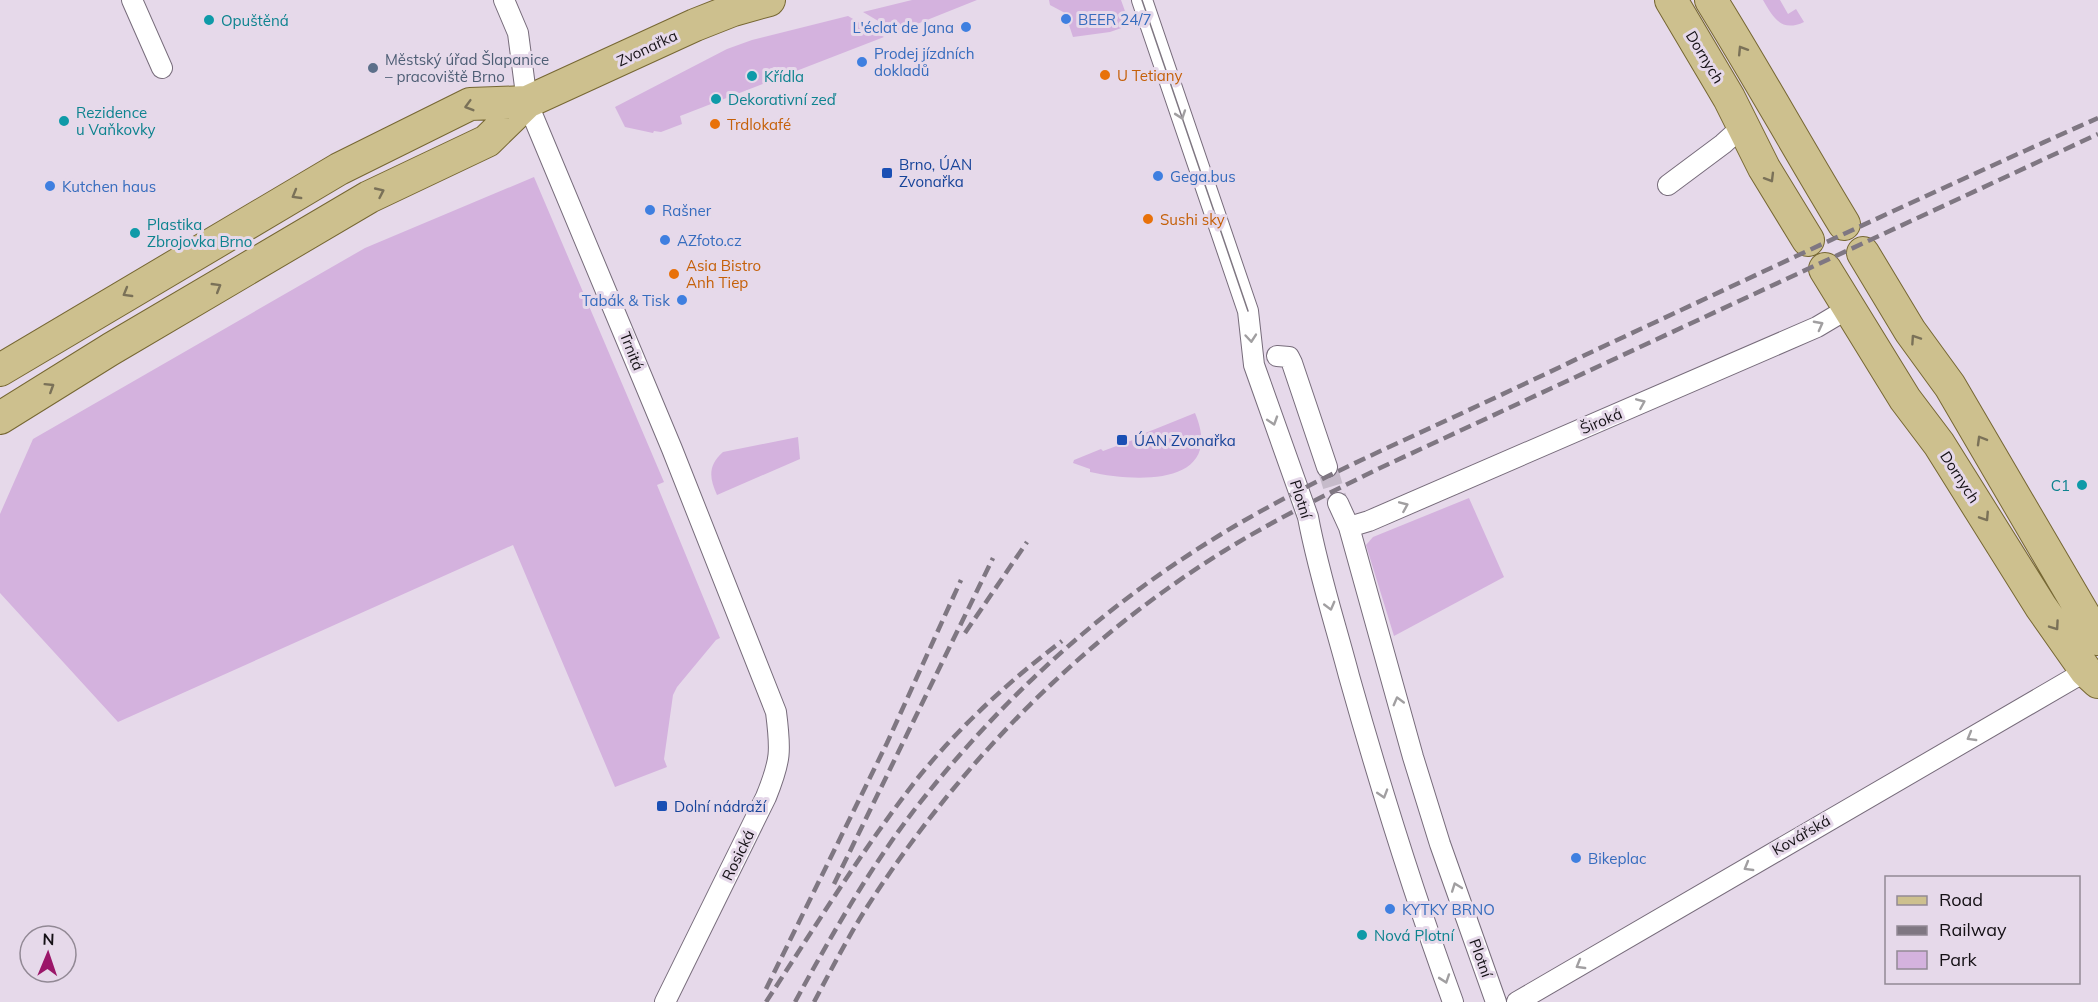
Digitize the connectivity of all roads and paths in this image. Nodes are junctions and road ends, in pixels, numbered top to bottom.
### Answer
1 (132, 0) edge
2 (504, 0) edge
3 (769, 0) edge
4 (1142, 0) edge
5 (1671, 0) edge
6 (1711, 0) edge
7 (162, 68) dead end
8 (527, 102) junction
9 (1743, 126) junction
10 (1668, 185) dead end
11 (1844, 224) dead end
12 (1808, 240) dead end
13 (1863, 253) dead end
14 (1825, 269) dead end
15 (1849, 308) junction
16 (1277, 356) dead end
17 (0, 370) edge
18 (0, 418) edge
19 (1327, 467) tunnel mouth
20 (1338, 503) tunnel mouth
21 (1349, 527) junction
22 (2098, 639) edge
23 (2092, 676) edge
24 (771, 701) joint
25 (665, 1002) edge
26 (1453, 1002) edge
27 (1496, 1002) edge
28 (1517, 1002) edge

1 - 7 street
2 - 8 street, Trnitá
3 - 8 main road, Zvonařka
4 -> 26 street, Plotní
5 - 9 main road, Dornych
11 -> 6 main road
8 -> 17 main road
18 -> 8 main road
8 - 24 street, Trnitá
9 - 10 street
9 -> 12 main road, Dornych
22 -> 13 main road
14 - 15 main road, Dornych
21 -> 15 street, Široká
15 -> 23 main road, Dornych
16 - 19 street
20 - 21 street, Plotní
27 -> 21 street, Plotní
23 -> 28 street, Kovářská
24 - 25 street, Rosická

